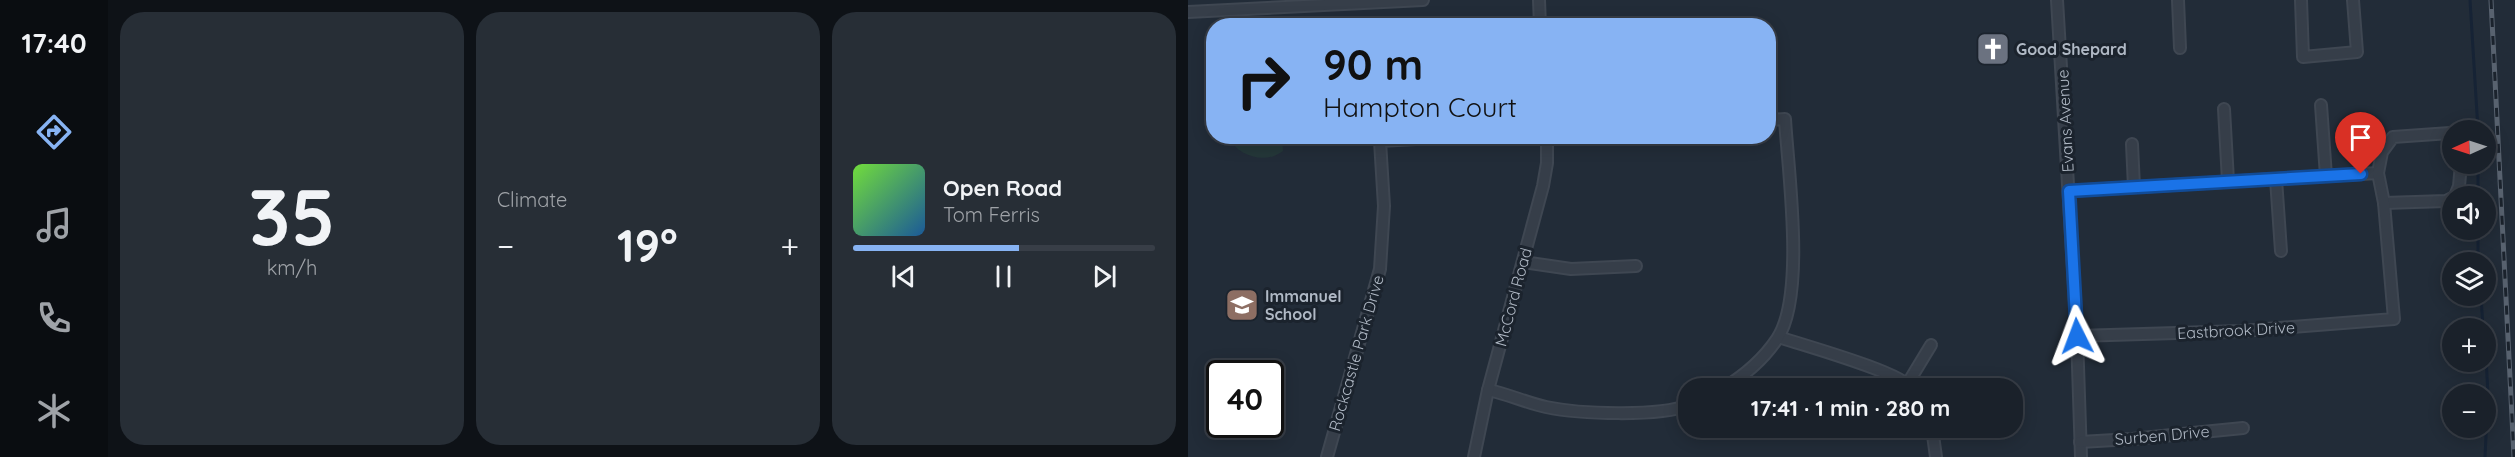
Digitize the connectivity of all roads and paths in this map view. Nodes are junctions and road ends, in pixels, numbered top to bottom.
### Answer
1 (1423, 0) edge
2 (1539, 0) edge
3 (2057, 0) edge
4 (2178, 0) edge
5 (2301, 0) edge
6 (2354, 0) edge
7 (1188, 12) edge
8 (1540, 18) edge
9 (2180, 48) dead end
10 (2321, 105) dead end
11 (2224, 109) dead end
12 (1776, 120) edge
13 (2442, 134) edge
14 (1380, 144) edge
15 (1547, 144) edge
16 (2132, 144) dead end
17 (2379, 172) junction
18 (2326, 176) junction
19 (2276, 178) junction
20 (2228, 181) junction
21 (2134, 187) junction
22 (2069, 191) junction
23 (2442, 201) edge
24 (2384, 203) junction
25 (2281, 251) dead end
26 (1523, 262) junction
27 (1636, 266) dead end
28 (2077, 336) junction
29 (1779, 337) junction
30 (1931, 345) dead end
31 (1739, 378) edge
32 (1895, 378) edge
33 (1914, 378) edge
34 (1488, 390) junction
35 (1678, 409) edge
36 (2243, 428) dead end
37 (1933, 438) edge
38 (2080, 442) junction
39 (1327, 457) edge
40 (1474, 457) edge
41 (1936, 457) edge
42 (2081, 457) edge

1 - 7 street
2 - 8 street
3 - 22 street, Evans Avenue
4 - 9 street
5 - 6 street
10 - 18 street
11 - 20 street
12 - 29 street
13 - 17 street
14 - 39 street, Rockcastle Park Drive
15 - 26 street, McCord Road
16 - 21 street
17 - 18 street
17 - 24 street
18 - 19 street
19 - 20 street
19 - 25 street
20 - 21 street
21 - 22 street
22 - 28 street, Evans Avenue
23 - 24 street
24 - 28 street, Eastbrook Drive
26 - 27 street
26 - 34 street, McCord Road
28 - 38 street, Evans Avenue
29 - 31 street
29 - 32 street
30 - 33 street
34 - 35 street
34 - 40 street, McCord Road
36 - 38 street, Surben Drive
37 - 41 street
38 - 42 street, Evans Avenue

